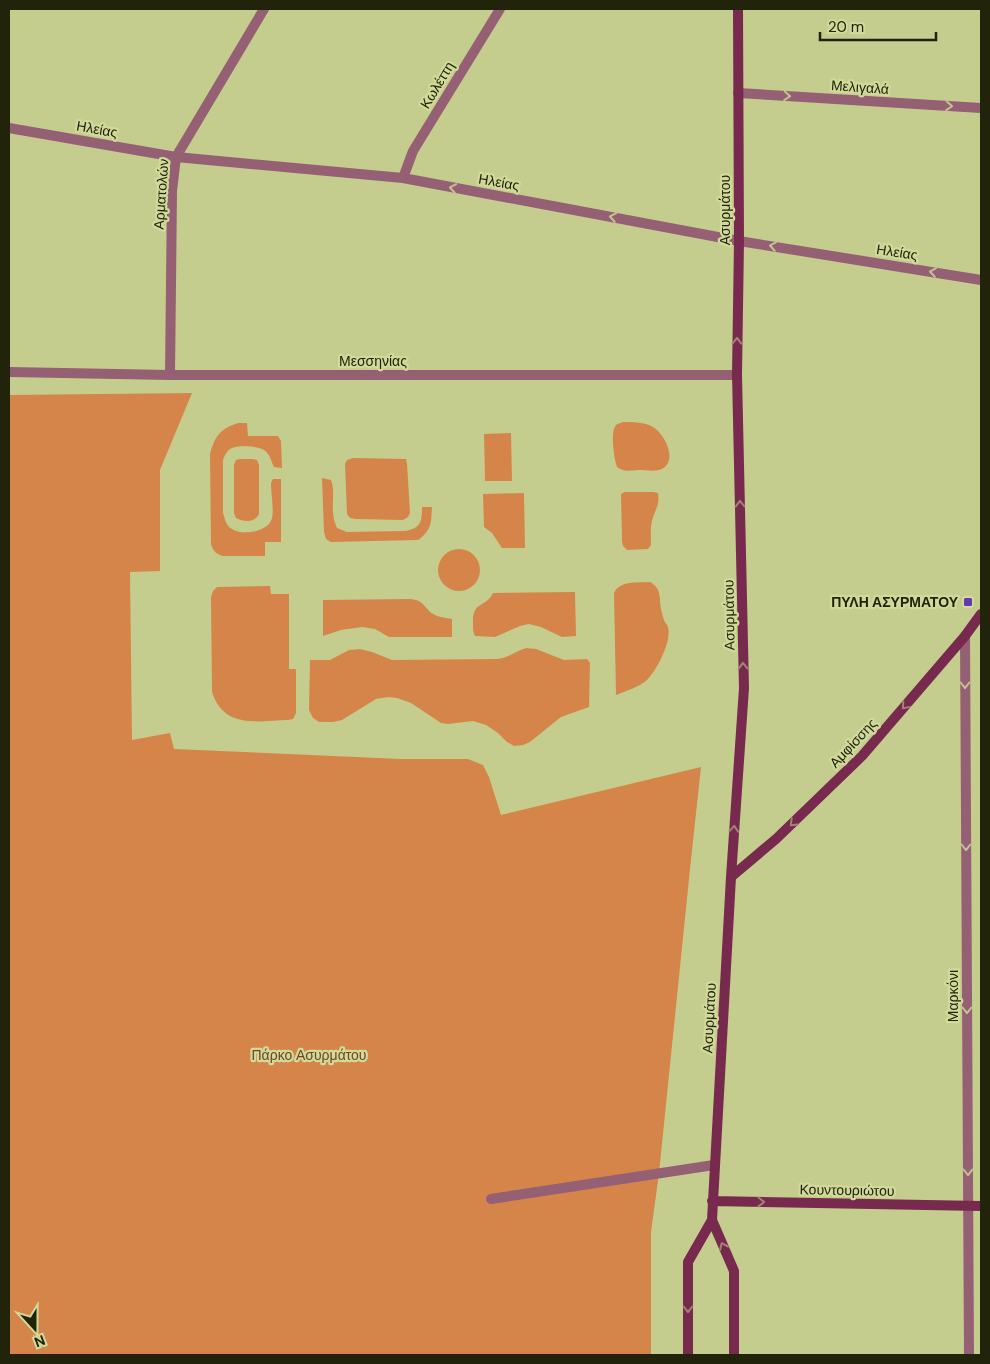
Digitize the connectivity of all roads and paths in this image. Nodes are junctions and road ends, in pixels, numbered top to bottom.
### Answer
1 (264, 9) edge
2 (500, 9) edge
3 (738, 9) edge
4 (738, 93) junction
5 (981, 108) edge
6 (9, 128) edge
7 (176, 157) junction
8 (403, 178) junction
9 (739, 241) junction
10 (981, 280) edge
11 (9, 372) edge
12 (170, 375) junction
13 (737, 375) junction
14 (981, 614) edge
15 (965, 636) junction
16 (730, 877) junction
17 (714, 1165) junction
18 (491, 1199) dead end
19 (712, 1201) junction
20 (968, 1205) junction
21 (981, 1206) edge
22 (712, 1220) junction
23 (688, 1355) edge
24 (734, 1355) edge
25 (969, 1355) edge

1 - 7 street, Αρματολών
2 - 8 street, Κωλέττη
3 - 4 street, Ασυρμάτου
4 -> 5 street, Μελιγαλά
4 - 9 street, Ασυρμάτου
6 - 7 street, Ηλείας
7 - 8 street, Ηλείας
7 - 12 street, Αρματολών
9 -> 8 street, Ηλείας
10 -> 9 street, Ηλείας
13 -> 9 street, Ασυρμάτου
11 - 12 street, Μεσσηνίας
12 - 13 street, Μεσσηνίας
16 -> 13 street, Ασυρμάτου
14 - 15 street, Αμφίσσης
15 -> 16 street, Αμφίσσης
15 -> 20 street, Μαρκόνι
16 - 17 street, Ασυρμάτου
17 - 18 street
17 - 19 street, Ασυρμάτου
19 -> 20 street, Κουντουριώτου
19 - 22 street, Ασυρμάτου
20 - 21 street, Κουντουριώτου
20 - 25 street, Μαρκόνι
22 -> 23 street, Ασυρμάτου
24 -> 22 street, Ασυρμάτου

